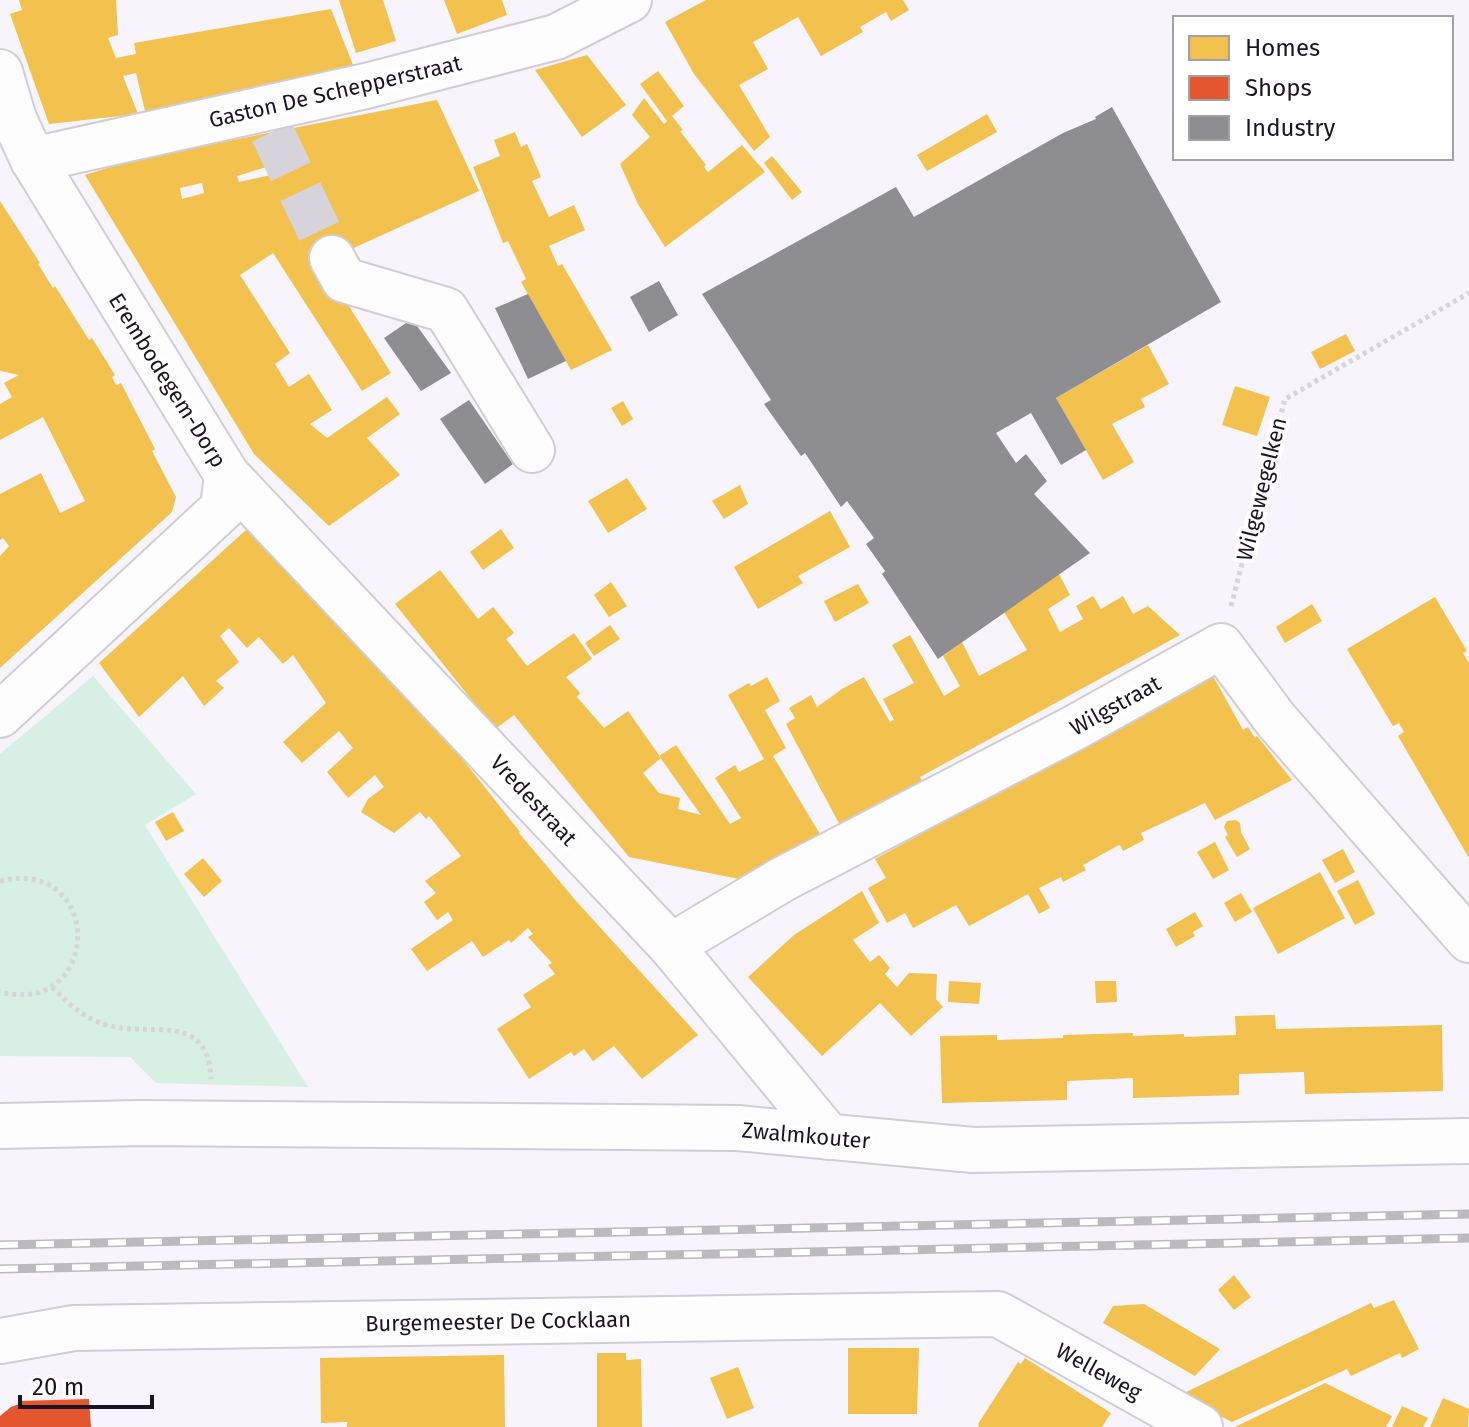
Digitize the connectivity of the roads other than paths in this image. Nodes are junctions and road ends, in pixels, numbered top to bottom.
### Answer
1 (629, 0) edge
2 (0, 72) edge
3 (33, 160) junction
4 (332, 258) tunnel mouth
5 (532, 450) dead end
6 (227, 475) junction
7 (0, 715) edge
8 (1469, 940) edge
9 (671, 946) junction
10 (0, 1126) edge
11 (829, 1137) junction
12 (1469, 1141) edge
13 (998, 1314) joint
14 (0, 1341) edge
15 (1200, 1427) edge

1 - 3 street, Gaston De Schepperstraat
2 - 3 street, Erembodegem-Dorp
3 - 6 street, Erembodegem-Dorp
4 - 5 street
6 - 7 street, Erembodegem-Dorp
6 - 9 street, Vredestraat
8 - 9 street, Wilgstraat
9 - 11 street, Vredestraat
10 - 11 street, Zwalmkouter
11 - 12 street, Zwalmkouter
13 - 14 street, Burgemeester De Cocklaan
13 - 15 street, Welleweg

